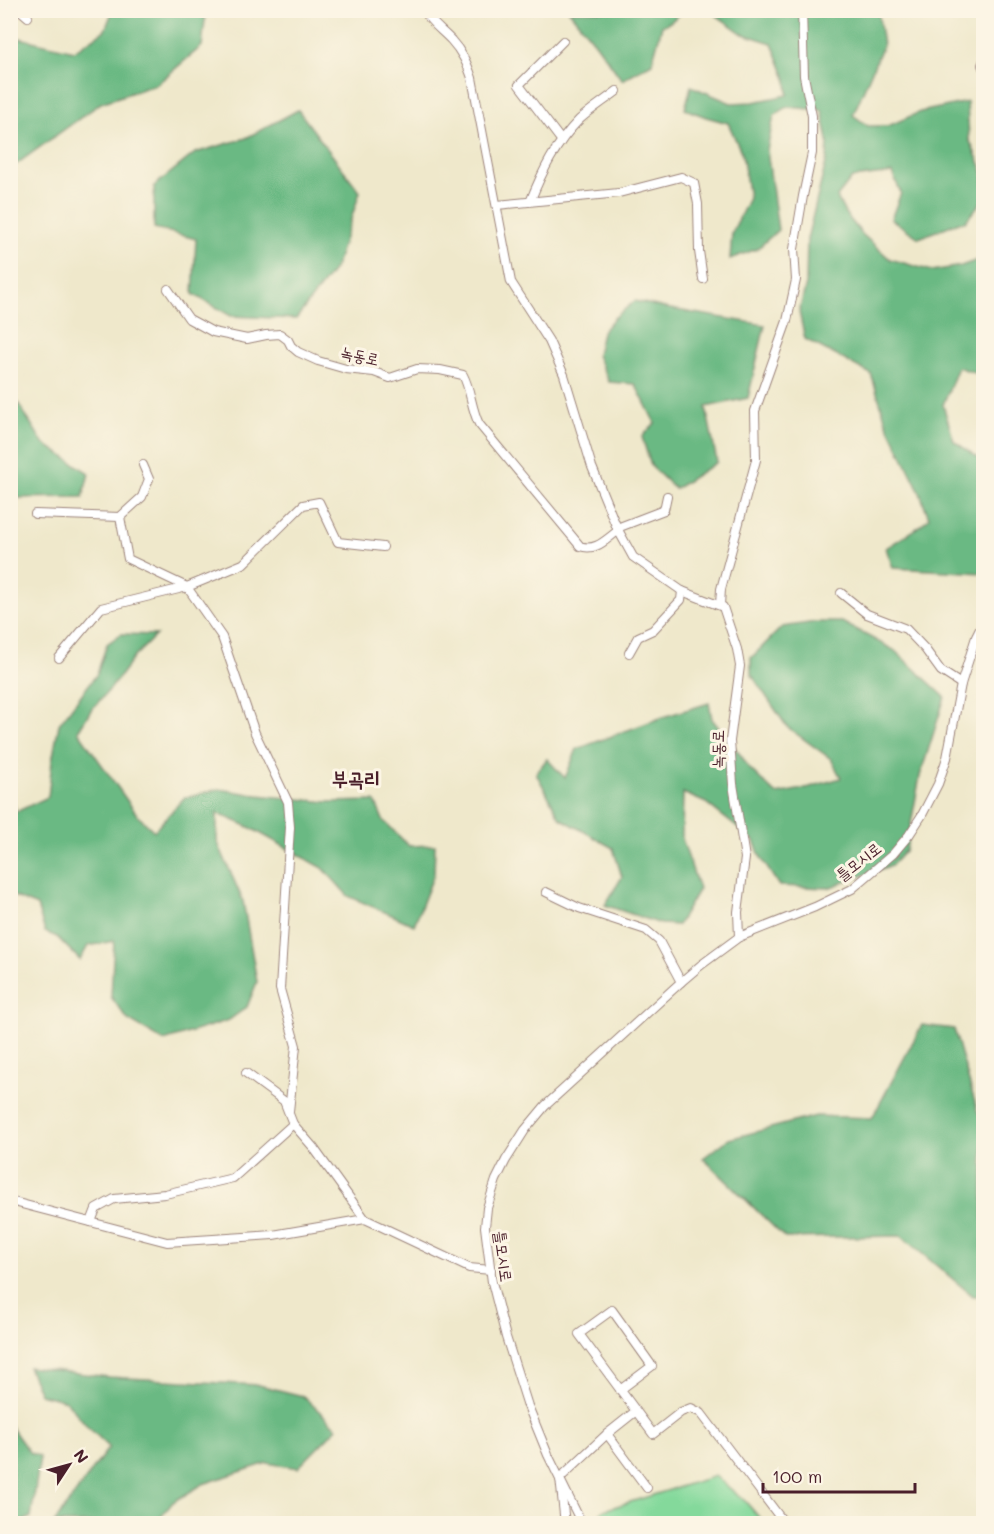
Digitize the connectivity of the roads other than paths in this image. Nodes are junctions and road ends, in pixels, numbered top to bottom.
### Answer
1 (20, 10) edge
2 (424, 10) edge
3 (802, 10) edge
4 (28, 18) dead end
5 (563, 41) dead end
6 (984, 60) edge
7 (984, 70) edge
8 (617, 91) dead end
9 (561, 140) junction
10 (530, 202) junction
11 (497, 205) junction
12 (703, 279) dead end
13 (168, 289) dead end
14 (143, 465) dead end
15 (667, 496) dead end
16 (35, 514) dead end
17 (120, 517) junction
18 (618, 529) junction
19 (383, 547) dead end
20 (187, 587) junction
21 (682, 591) junction
22 (841, 593) dead end
23 (720, 605) junction
24 (984, 621) edge
25 (629, 653) dead end
26 (59, 658) dead end
27 (961, 684) junction
28 (546, 892) dead end
29 (739, 937) junction
30 (681, 982) junction
31 (246, 1072) dead end
32 (289, 1111) junction
33 (293, 1124) junction
34 (10, 1201) edge
35 (365, 1218) junction
36 (92, 1222) junction
37 (491, 1270) junction
38 (620, 1390) junction
39 (636, 1411) junction
40 (607, 1434) junction
41 (560, 1478) junction
42 (647, 1488) dead end
43 (565, 1524) edge
44 (582, 1524) edge
45 (785, 1524) edge

1 - 4 street
2 - 11 street
3 - 23 street
5 - 9 street
6 - 7 street
8 - 9 street
9 - 10 street
10 - 11 street
10 - 12 street
11 - 18 street
13 - 18 street, 녹동로
14 - 17 street
15 - 18 street, 녹동로
16 - 17 street
17 - 20 street
18 - 21 street
19 - 20 street
20 - 26 street
20 - 32 street
21 - 23 street
21 - 25 street
22 - 27 street
23 - 29 street, 녹동로
24 - 27 street, 틀모시로
27 - 29 street, 틀모시로
28 - 30 street
29 - 30 street, 틀모시로
30 - 37 street, 틀모시로
31 - 32 street
32 - 33 street
33 - 35 street
33 - 36 street
34 - 36 street
35 - 36 street
35 - 37 street
37 - 41 street, 틀모시로
38 - 38 street
38 - 39 street
39 - 40 street
39 - 45 street
40 - 41 street
40 - 42 street
41 - 43 street
41 - 44 street, 틀모시로

